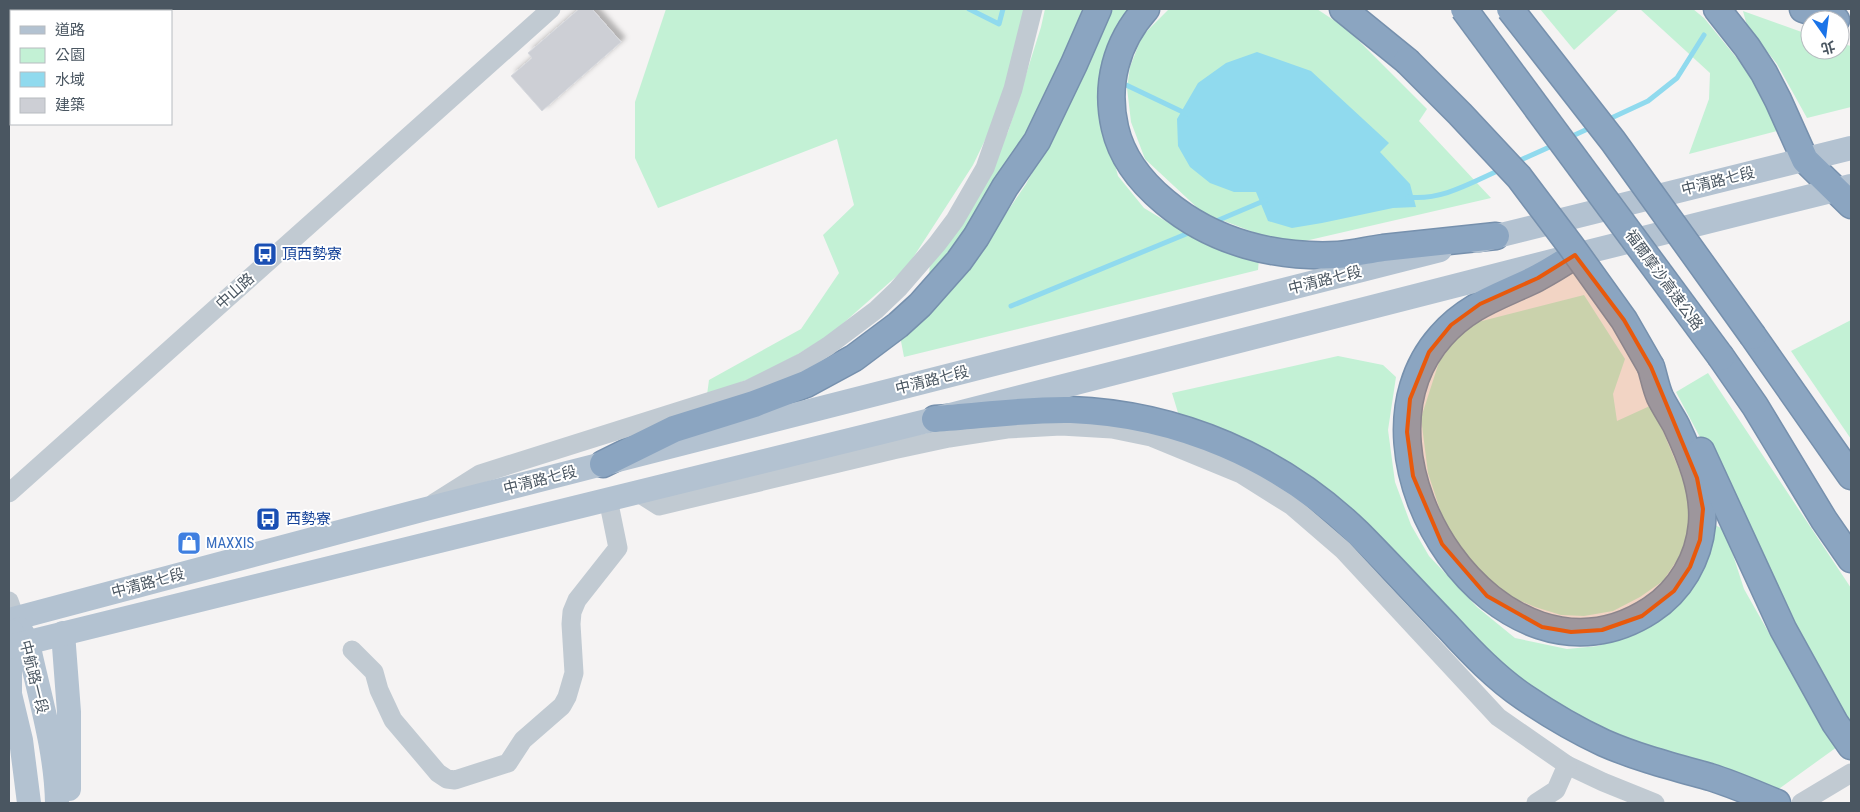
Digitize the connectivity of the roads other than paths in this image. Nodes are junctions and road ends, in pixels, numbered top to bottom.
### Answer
1 (551, 9) edge
2 (1033, 9) edge
3 (1098, 9) edge
4 (1146, 9) edge
5 (1343, 9) edge
6 (1362, 9) edge
7 (1464, 9) edge
8 (1510, 9) edge
9 (1717, 9) edge
10 (1406, 61) junction
11 (1851, 148) edge
12 (1805, 160) junction
13 (1846, 194) edge
14 (1496, 236) junction
15 (1575, 255) junction
16 (1651, 367) junction
17 (935, 419) junction
18 (603, 464) junction
19 (1851, 476) edge
20 (637, 492) junction
21 (9, 493) edge
22 (608, 499) junction
23 (422, 510) junction
24 (1851, 559) edge
25 (11, 613) edge
26 (63, 633) junction
27 (15, 645) edge
28 (352, 650) dead end
29 (1851, 746) edge
30 (1567, 765) junction
31 (1851, 773) edge
32 (1827, 796) edge
33 (29, 803) edge
34 (57, 803) edge
35 (67, 803) edge
36 (1536, 803) edge
37 (1655, 803) edge
38 (1778, 803) edge
39 (1800, 803) edge

1 - 21 street, 中山路
2 - 23 street
3 - 18 highway
4 - 14 highway
5 - 10 highway
6 - 10 highway
7 - 24 highway, 福爾摩沙高速公路, bridge
8 - 19 highway, bridge
9 - 12 highway
10 - 16 highway, bridge
11 - 12 main road, 中清路七段
12 - 13 highway
12 - 14 main road, 中清路七段
13 - 15 main road, 中清路七段
14 - 18 main road, 中清路七段
15 - 16 highway
15 - 17 main road, 中清路七段
16 - 29 highway
17 - 20 main road, 中清路七段
17 - 38 highway
18 - 23 main road, 中清路七段
20 - 22 main road, 中清路七段
20 - 30 street
22 - 26 main road, 中清路七段
22 - 28 street
23 - 25 main road, 中清路七段
25 - 27 main road, 中航路一段
26 - 27 main road, 中清路七段
26 - 35 main road
27 - 33 main road, 中航路一段
27 - 34 main road, 中航路一段
30 - 36 street
30 - 37 street
31 - 32 street
32 - 39 street

